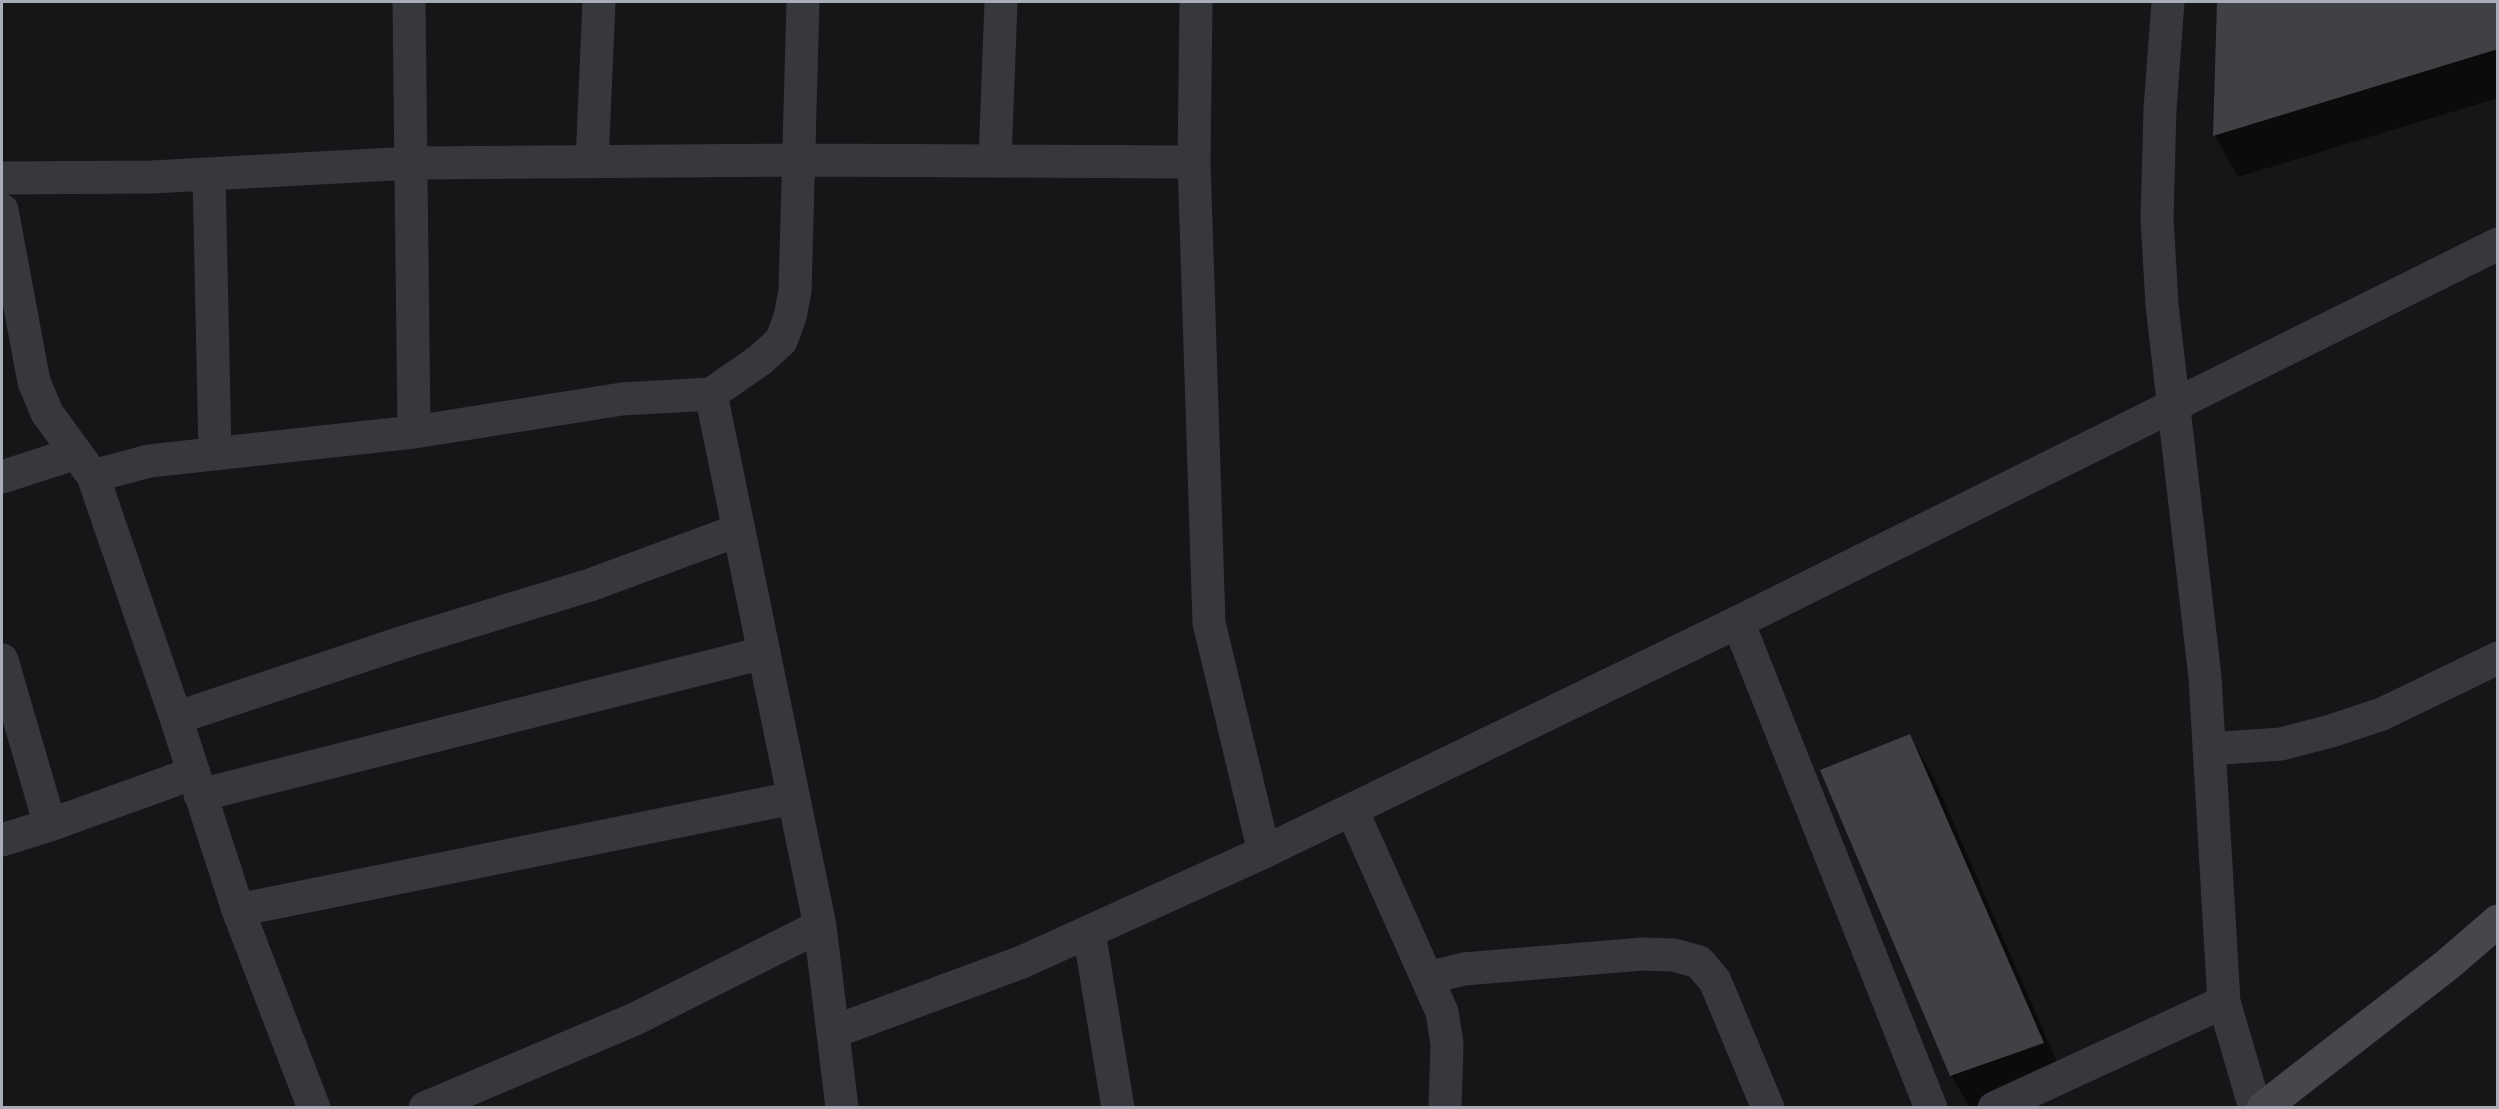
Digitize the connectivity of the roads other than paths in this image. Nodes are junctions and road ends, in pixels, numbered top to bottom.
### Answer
1 (409, 2) edge
2 (599, 2) edge
3 (803, 2) edge
4 (1001, 2) edge
5 (1196, 2) edge
6 (2168, 2) edge
7 (800, 160) junction
8 (995, 160) junction
9 (592, 162) junction
10 (1194, 162) junction
11 (412, 164) junction
12 (209, 174) junction
13 (2, 178) edge
14 (3, 221) edge
15 (2498, 244) edge
16 (711, 394) junction
17 (2172, 406) junction
18 (414, 432) junction
19 (216, 454) junction
20 (85, 464) junction
21 (2, 477) edge
22 (739, 530) junction
23 (1738, 622) junction
24 (763, 653) junction
25 (2498, 658) edge
26 (2, 660) edge
27 (176, 717) junction
28 (2209, 749) junction
29 (197, 784) junction
30 (792, 798) junction
31 (1352, 810) junction
32 (50, 825) junction
33 (2, 840) edge
34 (1264, 852) junction
35 (238, 910) junction
36 (2498, 921) edge
37 (820, 926) junction
38 (1089, 932) junction
39 (1427, 978) junction
40 (2224, 1002) junction
41 (833, 1032) junction
42 (314, 1107) edge
43 (425, 1107) edge
44 (842, 1107) edge
45 (1118, 1107) edge
46 (1445, 1107) edge
47 (1768, 1107) edge
48 (1930, 1107) edge
49 (1994, 1107) edge
50 (2255, 1107) edge
51 (2263, 1107) edge

1 - 11 street
2 - 9 street
3 - 7 street
4 - 8 street
5 - 10 street
6 - 17 street
7 - 8 street
7 - 9 street
7 - 16 street
8 - 10 street
9 - 11 street
10 - 34 street
11 - 12 street
11 - 18 street
12 - 13 street
12 - 19 street
14 - 20 street
15 - 17 street
16 - 18 street
16 - 22 street
17 - 23 street
17 - 28 street
18 - 19 street
19 - 20 street
20 - 21 street
20 - 27 street
22 - 24 street
22 - 27 street
23 - 31 street
23 - 48 street
24 - 29 street
24 - 30 street
25 - 28 street
26 - 32 street
27 - 29 street
28 - 40 street
29 - 32 street
29 - 35 street
30 - 35 street
30 - 37 street
31 - 34 street
31 - 39 street
32 - 33 street
34 - 38 street
35 - 42 street
36 - 51 main road
37 - 41 street
37 - 43 street
38 - 41 street
38 - 45 street
39 - 46 street
39 - 47 street
40 - 49 street
40 - 50 street
41 - 44 street

